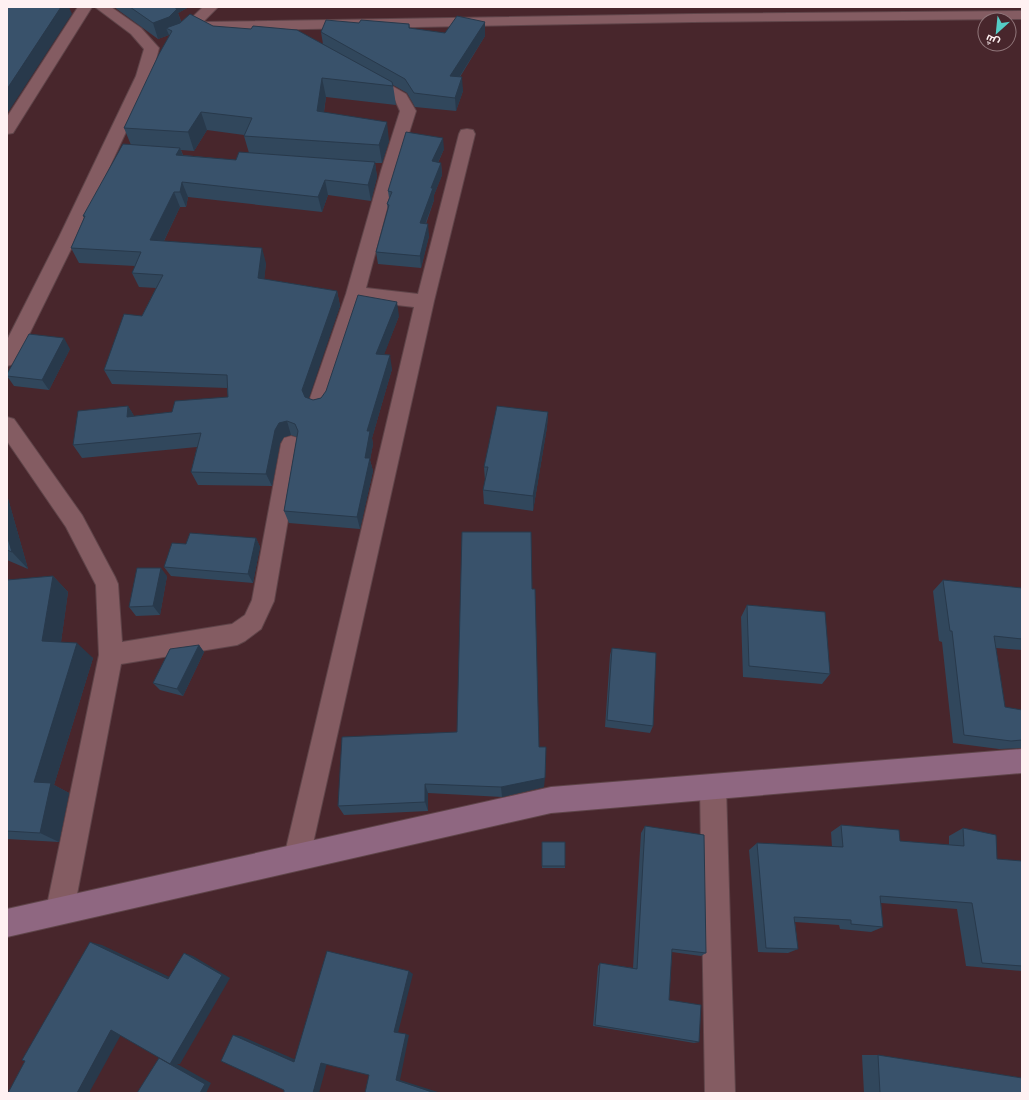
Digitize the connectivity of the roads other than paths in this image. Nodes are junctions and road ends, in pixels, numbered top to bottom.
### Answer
1 (85, 7) edge
2 (102, 7) edge
3 (211, 7) edge
4 (1022, 15) edge
5 (172, 39) junction
6 (292, 40) edge
7 (354, 70) edge
8 (7, 129) edge
9 (467, 134) dead end
10 (355, 294) junction
11 (425, 301) junction
12 (7, 359) edge
13 (318, 404) edge
14 (8, 428) edge
15 (291, 444) dead end
16 (111, 655) junction
17 (1022, 761) edge
18 (713, 787) junction
19 (297, 857) junction
20 (60, 910) junction
21 (7, 923) edge
22 (720, 1093) edge

1 - 8 street
2 - 5 street
3 - 5 street
4 - 5 street
5 - 6 street
5 - 12 street
7 - 10 street
9 - 11 street
10 - 11 street
10 - 13 street
11 - 19 street
14 - 16 street
15 - 16 street
16 - 20 street
17 - 18 street
18 - 19 street
18 - 22 street
19 - 20 street
20 - 21 street

